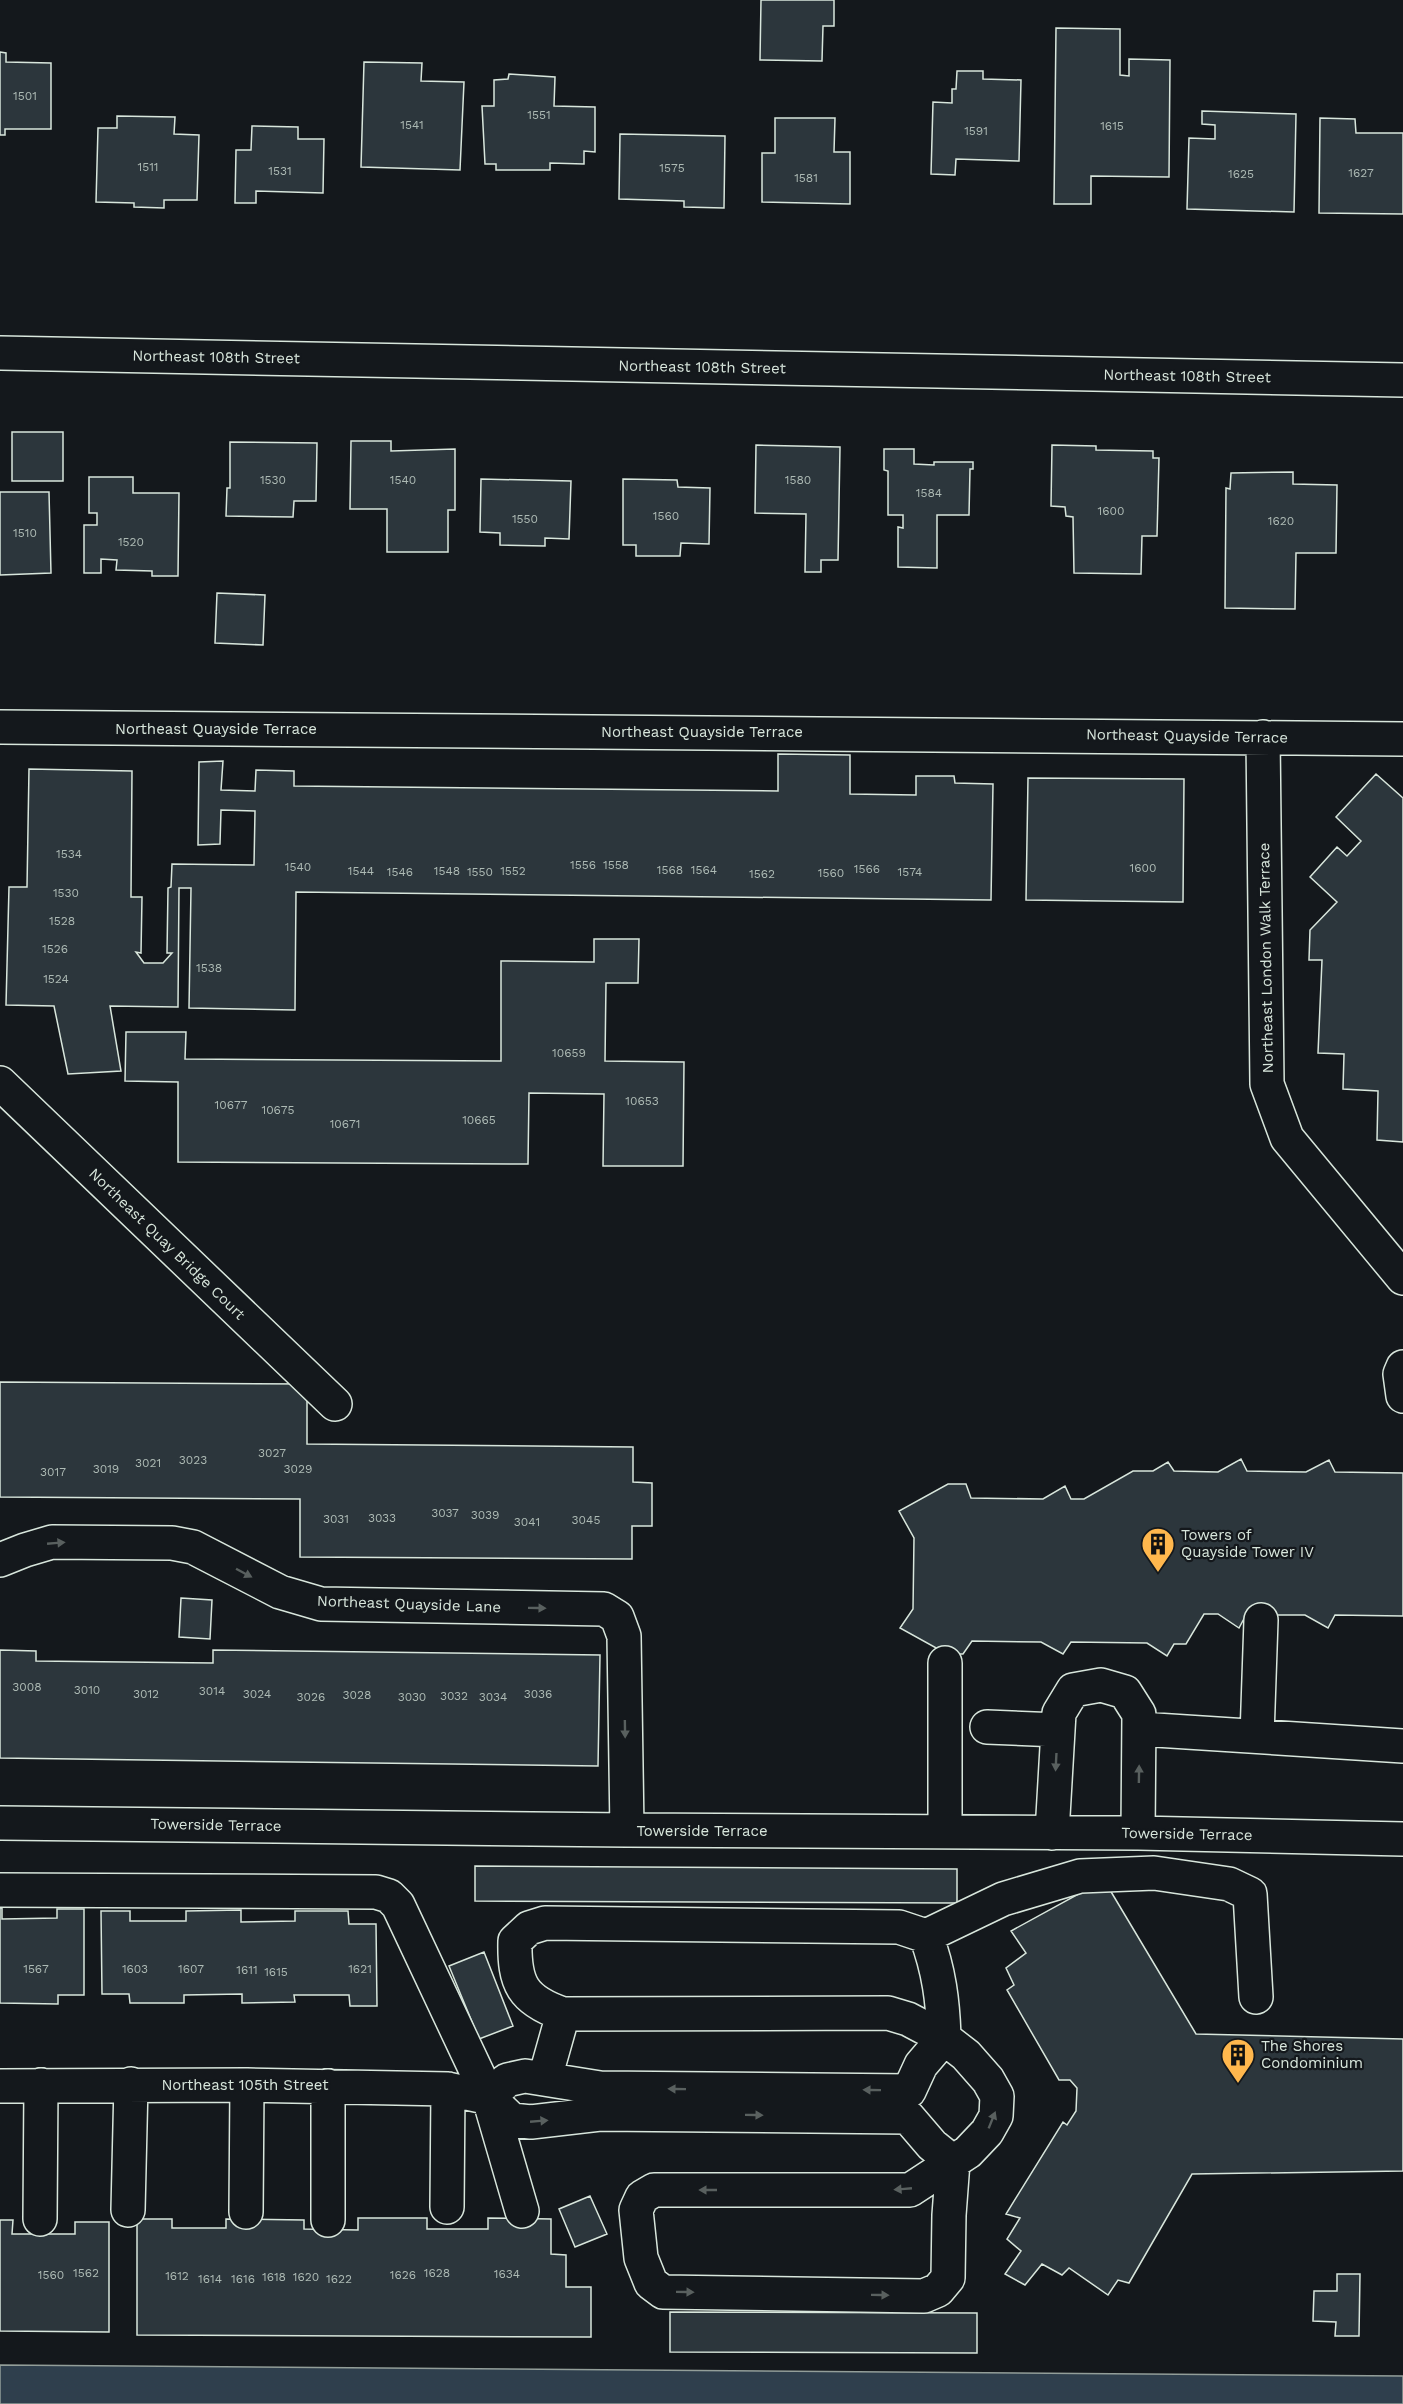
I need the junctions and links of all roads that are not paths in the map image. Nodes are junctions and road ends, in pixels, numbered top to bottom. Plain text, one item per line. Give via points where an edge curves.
1 (0, 353) edge
2 (1403, 380) edge
3 (0, 727) edge
4 (1263, 736) junction
5 (1403, 739) edge
6 (0, 1083) edge
7 (1403, 1278) edge
8 (1403, 1367) edge
9 (1403, 1396) edge
10 (334, 1404) dead end
11 (0, 1560) edge
12 (1261, 1620) dead end
13 (945, 1663) dead end
14 (987, 1727) dead end
15 (1140, 1729) junction
16 (1058, 1730) junction
17 (1257, 1736) junction
18 (1403, 1746) edge
19 (0, 1823) edge
20 (627, 1830) junction
21 (945, 1832) junction
22 (1052, 1833) junction
23 (1138, 1833) junction
24 (1403, 1839) edge
25 (0, 1890) edge
26 (926, 1936) junction
27 (1256, 1997) dead end
28 (563, 2014) junction
29 (944, 2038) junction
30 (545, 2078) junction
31 (131, 2084) junction
32 (41, 2085) junction
33 (247, 2085) junction
34 (0, 2086) edge
35 (328, 2086) junction
36 (448, 2089) junction
37 (489, 2098) junction
38 (908, 2104) junction
39 (953, 2162) junction
40 (447, 2207) dead end
41 (128, 2210) dead end
42 (522, 2211) dead end
43 (246, 2212) dead end
44 (40, 2219) dead end
45 (328, 2220) dead end

1 - 2 street, Northeast 108th Street
3 - 4 street, Northeast Quayside Terrace
4 - 5 street, Northeast Quayside Terrace
4 - 7 street, Northeast London Walk Terrace via 1267,1084 1287,1138
6 - 10 street, Northeast Quay Bridge Court
8 - 9 street
11 -> 20 street, Northeast Quayside Lane via 52,1542 172,1543 193,1547 280,1592 321,1604 604,1609 617,1617 624,1636
12 - 17 street
13 - 21 street
14 - 16 street
15 - 16 street via 1139,1714 1125,1692 1101,1685 1073,1690 1059,1713
15 - 17 street
23 -> 15 street
16 -> 22 street
17 - 18 street
19 - 20 street, Towerside Terrace
20 - 21 street, Towerside Terrace
21 - 22 street, Towerside Terrace
22 - 23 street, Towerside Terrace
23 - 24 street, Towerside Terrace
25 - 37 street via 376,1892 389,1896 398,1905
26 - 27 street via 1004,1899 1080,1876 1154,1873 1229,1884 1250,1894
26 - 28 street via 899,1927 545,1923 529,1929 515,1941 515,1966 526,1994 542,2007
26 - 29 street via 942,1997
28 - 29 street via 888,2013
28 - 30 street
29 - 38 street via 921,2065
39 -> 29 street via 987,2132 996,2116 997,2096 966,2055
30 - 37 street via 525,2076 507,2080
38 -> 30 street via 600,2088
31 - 32 street, Northeast 105th Street
31 - 33 street, Northeast 105th Street
31 - 41 street
32 - 34 street, Northeast 105th Street
32 - 44 street
33 - 35 street, Northeast 105th Street
33 - 43 street
35 - 36 street, Northeast 105th Street
35 - 45 street
36 - 37 street, Northeast 105th Street
36 - 40 street
37 -> 38 street via 512,2120 531,2122 600,2114
37 - 42 street
38 - 39 street via 932,2145
39 -> 39 street via 910,2190 654,2190 642,2197 636,2210 641,2258 651,2283 663,2292 924,2296 938,2290 948,2278

